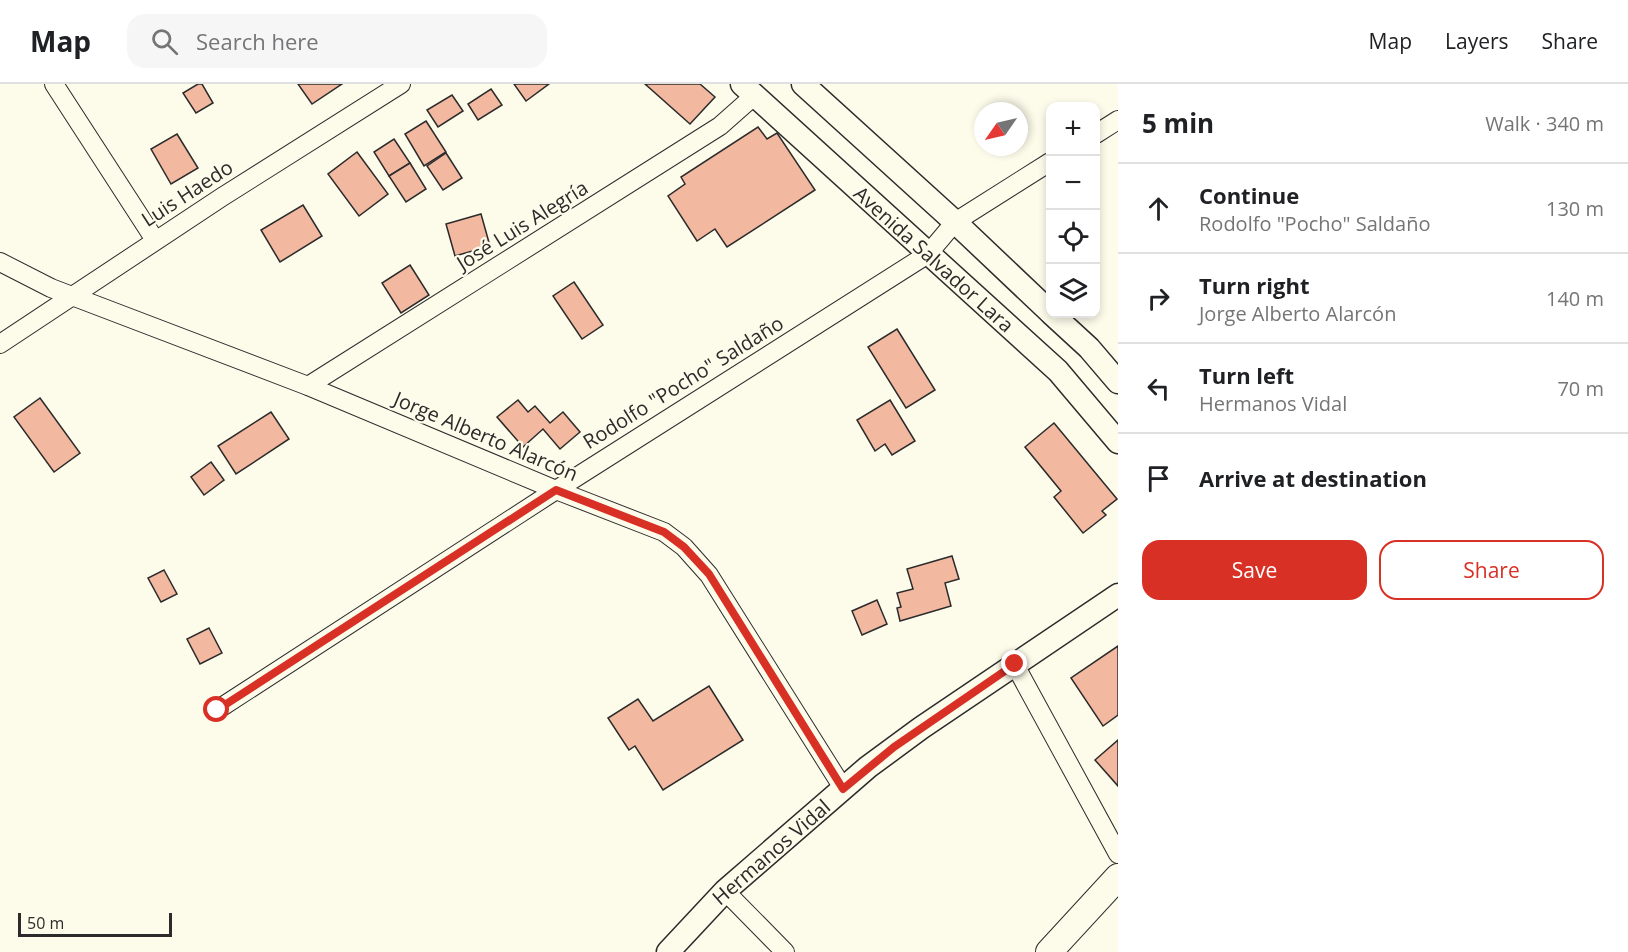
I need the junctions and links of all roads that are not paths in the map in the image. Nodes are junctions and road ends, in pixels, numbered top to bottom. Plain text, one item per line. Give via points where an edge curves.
1 (54, 84) edge
2 (401, 84) edge
3 (803, 84) edge
4 (749, 90) edge
5 (1118, 120) edge
6 (1100, 131) edge
7 (1046, 165) edge
8 (955, 222) junction
9 (155, 240) junction
10 (928, 254) junction
11 (0, 262) edge
12 (75, 296) junction
13 (1046, 308) edge
14 (1056, 318) edge
15 (0, 344) edge
16 (1118, 382) edge
17 (308, 386) junction
18 (1118, 442) edge
19 (556, 490) junction
20 (1118, 595) edge
21 (1015, 664) junction
22 (217, 710) dead end
23 (843, 789) junction
24 (1118, 855) edge
25 (1118, 877) edge
26 (725, 891) junction
27 (668, 952) edge
28 (785, 952) edge
29 (1048, 952) edge

1 - 9 street
2 - 9 street, Luis Haedo
3 - 8 street, Avenida Salvador Lara
4 - 10 street, Avenida Salvador Lara
4 - 17 street, José Luis Alegría via 720,126
5 - 6 street
7 - 8 street, Rodolfo "Pocho" Saldaño
8 - 10 street, Rodolfo "Pocho" Saldaño
8 - 13 street, Avenida Salvador Lara
9 - 12 street, Luis Haedo
10 - 18 street, Avenida Salvador Lara via 1058,371
10 - 19 street, Rodolfo "Pocho" Saldaño
11 - 12 street, Jorge Alberto Alarcón
12 - 15 street, Luis Haedo
12 - 17 street, Jorge Alberto Alarcón
14 - 16 street, Avenida Salvador Lara
17 - 19 street, Jorge Alberto Alarcón
19 - 22 street, Rodolfo "Pocho" Saldaño
19 - 23 street, Jorge Alberto Alarcón via 664,532 684,547 709,574
20 - 21 street, Hermanos Vidal
21 - 23 street, Hermanos Vidal via 894,747
21 - 24 street
23 - 26 street, Hermanos Vidal
25 - 29 main road
26 - 27 street, Hermanos Vidal
26 - 28 street

